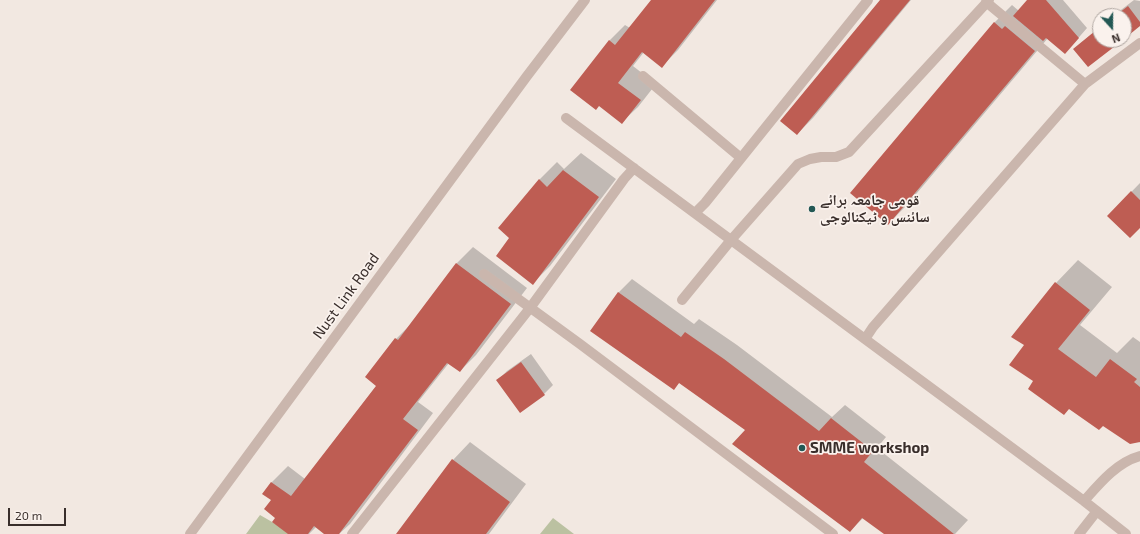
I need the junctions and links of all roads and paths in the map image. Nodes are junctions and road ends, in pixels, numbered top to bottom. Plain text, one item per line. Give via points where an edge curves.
1 (585, 0) edge
2 (867, 0) edge
3 (988, 1) edge
4 (1140, 43) edge
5 (643, 76) dead end
6 (1085, 84) junction
7 (566, 118) dead end
8 (741, 158) junction
9 (634, 168) junction
10 (695, 213) junction
11 (731, 240) junction
12 (484, 274) dead end
13 (682, 300) dead end
14 (530, 308) junction
15 (865, 340) junction
16 (1140, 456) edge
17 (1084, 501) junction
18 (1097, 511) junction
19 (190, 534) edge
20 (352, 534) edge
21 (833, 534) edge
22 (1079, 534) edge
23 (1126, 534) edge

1 - 19 street, Nust Link Road
2 - 8 street
3 - 6 street
3 - 11 street via 849,152 836,157 810,159 798,164
4 - 6 street
5 - 8 street
6 - 15 street via 873,327
7 - 9 street
8 - 10 street
9 - 10 street
9 - 14 street
10 - 11 street
11 - 13 street
11 - 15 street
12 - 14 street
14 - 20 street
14 - 21 street
15 - 17 street
16 - 17 street via 1115,470 1099,483
17 - 18 street
18 - 22 street
18 - 23 street

